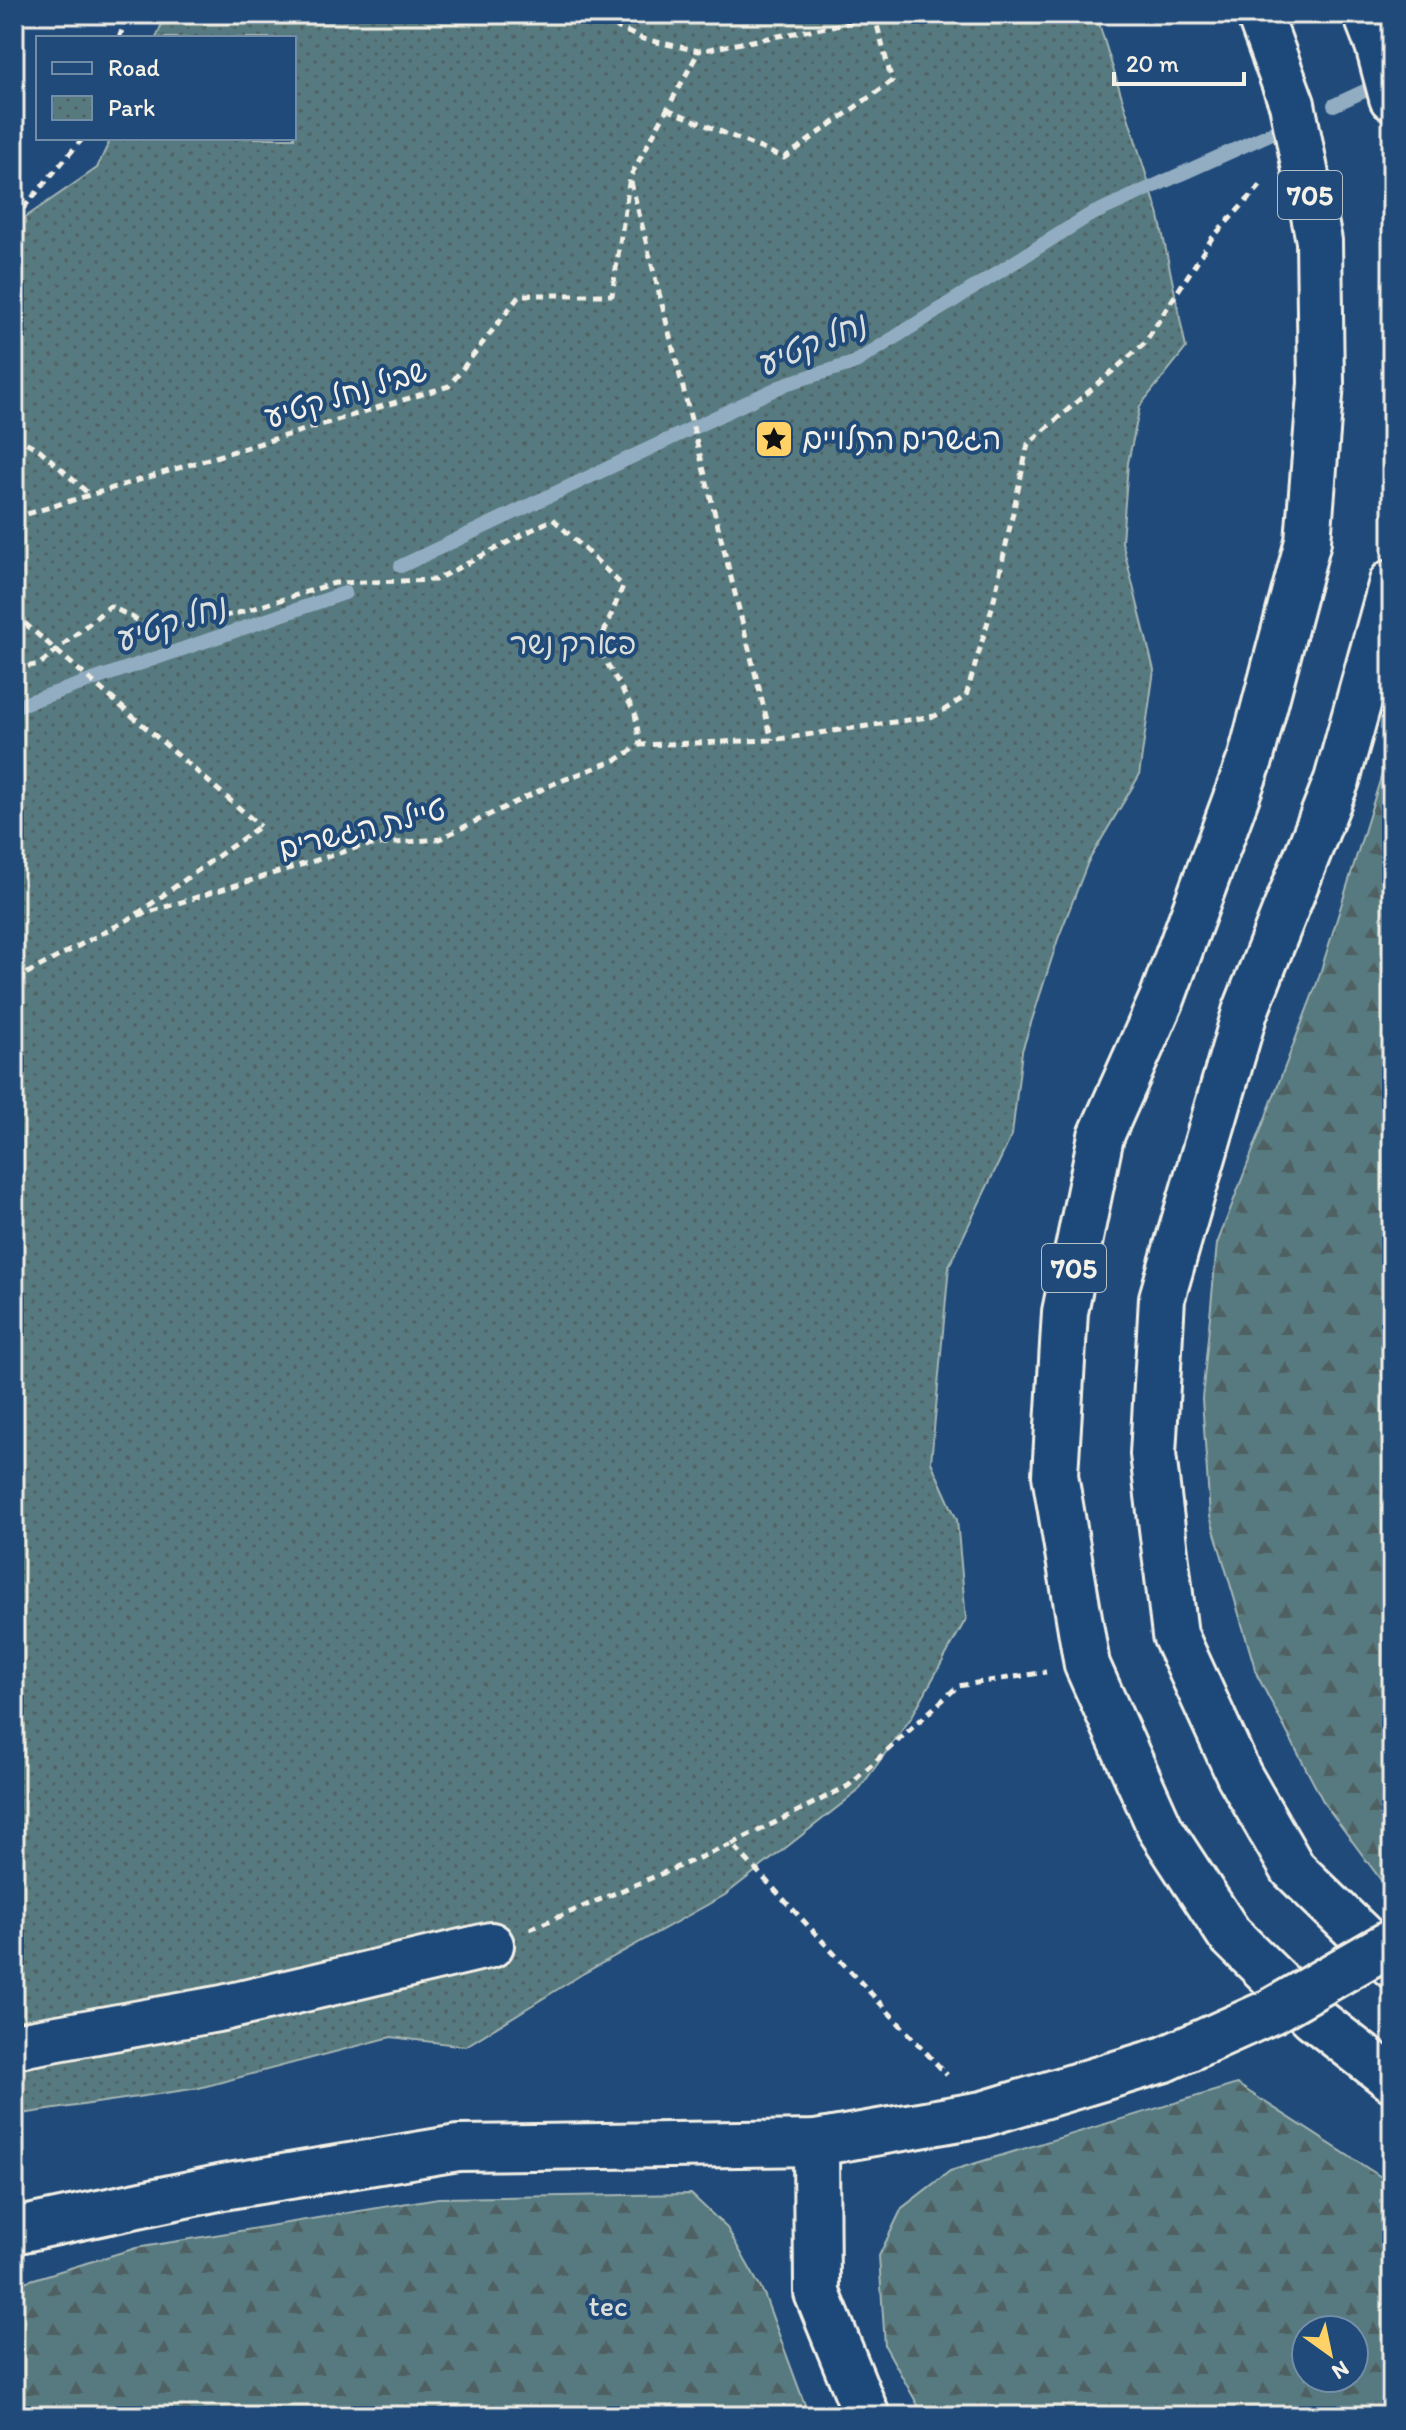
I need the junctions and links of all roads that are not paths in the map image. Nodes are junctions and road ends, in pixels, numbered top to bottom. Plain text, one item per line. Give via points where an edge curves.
1 (1259, 14) edge
2 (1366, 14) edge
3 (1392, 98) edge
4 (1392, 582) edge
5 (1392, 1942) edge
6 (491, 1945) road end
7 (1392, 1965) edge
8 (14, 2046) edge
9 (1392, 2079) edge
10 (816, 2143) junction
11 (14, 2231) edge
12 (867, 2416) edge

1 - 9 main road, 705, bridge via 1292,104 1319,241 1321,383 1308,541 1251,757 1162,999 1101,1136 1065,1312 1055,1475 1087,1665 1161,1830 1229,1934 1313,2017
2 - 3 main road
4 - 7 main road via 1337,780 1245,1012 1162,1298 1153,1454 1175,1635 1239,1775 1293,1869
5 - 10 main road, bridge via 1272,2011 1165,2059 983,2114
6 - 8 main road via 223,2008
10 - 11 main road via 458,2148 223,2187
10 - 12 main road via 817,2293

